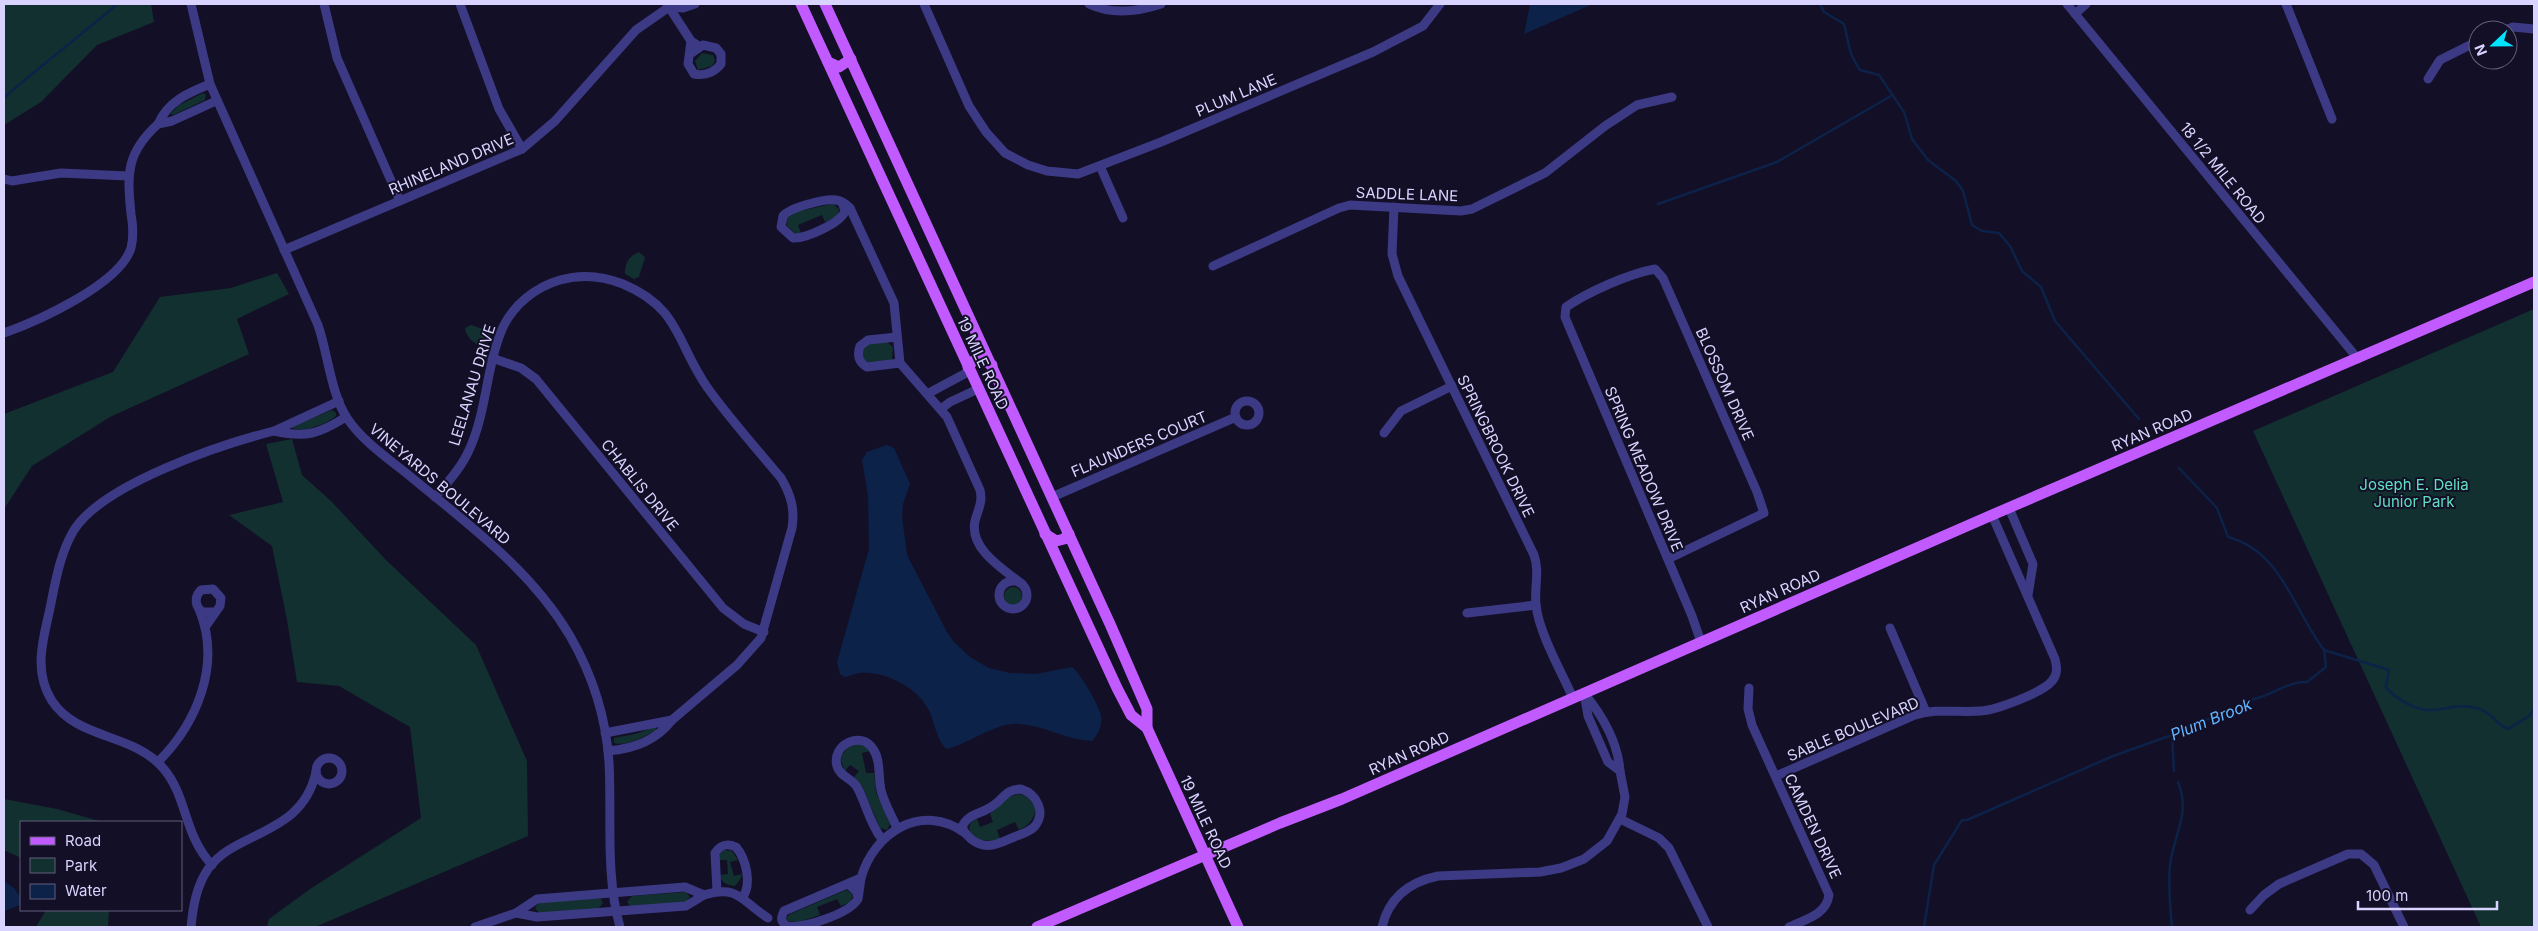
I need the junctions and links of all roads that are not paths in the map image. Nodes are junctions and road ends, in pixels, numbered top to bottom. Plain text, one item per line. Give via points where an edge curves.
1 (192, 4) edge
2 (324, 4) edge
3 (460, 4) edge
4 (695, 4) edge
5 (802, 4) edge
6 (825, 4) edge
7 (924, 4) edge
8 (1089, 4) edge
9 (1161, 4) edge
10 (1440, 4) edge
11 (2067, 4) edge
12 (2086, 4) edge
13 (2286, 4) edge
14 (669, 5) edge
15 (2075, 14) junction
16 (2518, 27) edge
17 (2534, 29) edge
18 (691, 42) junction
19 (703, 45) junction
20 (2468, 46) edge
21 (690, 54) junction
22 (851, 59) junction
23 (828, 62) junction
24 (2428, 79) dead end
25 (210, 84) junction
26 (1672, 97) dead end
27 (216, 101) junction
28 (2332, 119) dead end
29 (158, 124) junction
30 (522, 149) junction
31 (1100, 166) junction
32 (128, 176) junction
33 (8, 180) edge
34 (4, 189) edge
35 (400, 201) junction
36 (842, 202) junction
37 (1394, 207) junction
38 (853, 215) junction
39 (1123, 218) dead end
40 (840, 221) junction
41 (284, 250) junction
42 (1212, 266) dead end
43 (1655, 270) joint
44 (2534, 282) edge
45 (4, 333) edge
46 (898, 337) junction
47 (492, 358) junction
48 (2358, 359) junction
49 (900, 363) junction
50 (992, 365) junction
51 (969, 369) junction
52 (1452, 386) junction
53 (978, 389) junction
54 (927, 394) junction
55 (339, 401) junction
56 (941, 409) junction
57 (346, 417) junction
58 (1236, 417) dead end
59 (274, 431) junction
60 (1384, 433) dead end
61 (435, 497) junction
62 (1052, 497) junction
63 (2009, 508) junction
64 (1992, 515) junction
65 (1045, 534) junction
66 (1069, 534) junction
67 (1668, 559) junction
68 (1004, 570) junction
69 (1005, 584) junction
70 (1022, 584) junction
71 (2028, 596) junction
72 (1536, 606) junction
73 (199, 609) junction
74 (214, 612) junction
75 (1467, 613) dead end
76 (206, 626) junction
77 (1890, 628) dead end
78 (764, 632) junction
79 (1700, 642) junction
80 (1136, 684) junction
81 (1117, 688) junction
82 (1749, 688) dead end
83 (1584, 693) junction
84 (1573, 698) junction
85 (1926, 712) junction
86 (672, 720) junction
87 (1147, 728) junction
88 (605, 733) junction
89 (608, 752) junction
90 (158, 762) junction
91 (316, 772) junction
92 (1776, 776) junction
93 (327, 784) junction
94 (311, 789) junction
95 (966, 819) junction
96 (1620, 819) junction
97 (951, 825) junction
98 (897, 828) junction
99 (965, 834) junction
100 (882, 838) junction
101 (1205, 855) junction
102 (212, 864) junction
103 (861, 878) junction
104 (848, 884) junction
105 (717, 891) junction
106 (614, 894) junction
107 (704, 895) junction
108 (743, 897) junction
109 (858, 899) junction
110 (2250, 910) dead end
111 (784, 911) junction
112 (617, 912) junction
113 (516, 913) junction
114 (768, 918) junction
115 (786, 926) edge
116 (191, 927) edge
117 (475, 927) edge
118 (620, 927) edge
119 (1037, 927) edge
120 (1238, 927) edge
121 (1382, 927) edge
122 (1708, 927) edge
123 (1789, 927) edge
124 (2404, 927) edge

1 - 25 street, VINEYARDS BOULEVARD
2 - 35 street via 337,58
3 - 30 street via 499,109
4 - 14 street, RHINELAND DRIVE via 683,8
5 - 23 main road, 19 MILE ROAD
6 - 22 main road, 19 MILE ROAD
7 - 31 street, PLUM LANE via 969,106 1005,153 1028,166 1047,171 1078,174
8 - 9 street via 1127,12
10 - 31 street, PLUM LANE via 1423,26 1373,52
11 - 15 street, 18 1/2 MILE ROAD
12 - 15 street
13 - 28 street
14 - 18 street
14 - 30 street, RHINELAND DRIVE via 636,30 555,121
15 - 48 street, 18 1/2 MILE ROAD
16 - 17 street
18 - 19 street
18 - 21 street
19 - 21 street
19 - 21 street via 712,46 721,54 721,64 717,69 694,74 688,64
20 - 24 street via 2440,60
22 - 23 main road via 839,67
22 - 50 main road, 19 MILE ROAD
23 - 51 main road, 19 MILE ROAD
25 - 27 street, VINEYARDS BOULEVARD
25 - 29 street via 181,97 163,112
26 - 37 street, SADDLE LANE via 1637,105 1546,173 1472,209
27 - 29 street
27 - 41 street, VINEYARDS BOULEVARD
29 - 32 street via 142,140
30 - 35 street, RHINELAND DRIVE
31 - 39 street
32 - 33 street via 61,173
32 - 45 street via 134,236 124,262 114,275 97,287
33 - 34 street
35 - 41 street, RHINELAND DRIVE
36 - 38 street
36 - 40 street via 845,211
36 - 40 street via 832,200 792,208 783,216 781,227 788,236 798,239
37 - 42 street, SADDLE LANE via 1350,205 1339,208
37 - 52 street, SPRINGBROOK DRIVE via 1392,254 1398,276
38 - 40 street
38 - 46 street via 894,302
41 - 55 street, VINEYARDS BOULEVARD via 325,345
43 - 67 street, SPRING MEADOW DRIVE via 1642,272 1576,300 1566,307 1565,317
43 - 67 street, BLOSSOM DRIVE via 1663,278 1764,513
44 - 48 main road, RYAN ROAD
46 - 49 street
46 - 49 street via 868,340 860,346 858,355 866,367
47 - 61 street, LEELANAU DRIVE via 470,448 460,467
47 - 78 street, CHABLIS DRIVE via 521,368 536,379 718,604 731,616
47 - 78 street, LEELANAU DRIVE via 508,318 521,302 542,287 565,279 590,276 613,280 653,300 669,318 706,385 781,478 789,494 793,510 792,528
48 - 63 main road, RYAN ROAD
49 - 54 street
50 - 51 main road via 981,358
50 - 62 main road, 19 MILE ROAD
51 - 53 main road, 19 MILE ROAD
51 - 54 street
52 - 60 street via 1401,411
52 - 72 street, SPRINGBROOK DRIVE via 1534,555 1538,566
53 - 56 street
53 - 65 main road, 19 MILE ROAD
54 - 56 street
55 - 57 street, VINEYARDS BOULEVARD
55 - 59 street
56 - 68 street via 980,490 982,503 975,519 974,538
57 - 59 street via 312,434
57 - 61 street, VINEYARDS BOULEVARD via 371,445
58 - 62 street, FLAUNDERS COURT
59 - 90 street via 177,463 109,498 75,528 62,554 40,648 40,663 48,692 72,721 128,742
61 - 88 street, VINEYARDS BOULEVARD via 517,567 543,596 582,660 599,704
62 - 66 main road, 19 MILE ROAD
63 - 64 main road, RYAN ROAD
63 - 71 street via 2033,564
64 - 71 street, SABLE BOULEVARD
64 - 79 main road, RYAN ROAD
65 - 66 main road via 1056,541
65 - 81 main road, 19 MILE ROAD
66 - 80 main road, 19 MILE ROAD
67 - 79 street, SPRING MEADOW DRIVE
68 - 69 street
68 - 70 street
69 - 70 street via 1014,581
69 - 70 street via 999,596 1002,604 1010,609 1020,608 1026,601
71 - 85 street, SABLE BOULEVARD via 2055,659 2053,680 2043,688 1990,710
72 - 75 street
72 - 84 street, SPRINGBROOK DRIVE
73 - 74 street via 206,613
73 - 74 street via 198,593 209,588 217,591 221,598 220,606
73 - 76 street
74 - 76 street
76 - 90 street via 205,672 196,710 182,735
77 - 85 street
78 - 86 street via 737,665
79 - 83 main road, RYAN ROAD
80 - 81 main road via 1128,691
80 - 87 main road, 19 MILE ROAD via 1147,709
81 - 87 main road, 19 MILE ROAD via 1131,715
82 - 92 street, CAMDEN DRIVE via 1750,718
83 - 84 main road, RYAN ROAD
83 - 96 street via 1588,716 1608,762 1620,771 1625,798
84 - 101 main road, RYAN ROAD
85 - 92 street, SABLE BOULEVARD
86 - 88 street
86 - 89 street via 662,733 649,741
87 - 101 main road, 19 MILE ROAD
88 - 89 street, VINEYARDS BOULEVARD
89 - 106 street, VINEYARDS BOULEVARD
90 - 102 street via 176,788 194,841
91 - 93 street via 319,780
91 - 93 street via 324,759 333,759 339,764 340,776
91 - 94 street
92 - 123 street, CAMDEN DRIVE via 1829,895 1828,903 1821,912
93 - 94 street
94 - 102 street via 281,823
95 - 97 street
95 - 99 street via 962,827
95 - 99 street via 992,807 1005,793 1016,789 1031,793 1040,808 1038,820 1031,829 995,845 983,846
96 - 121 street via 1607,841 1575,863 1540,872 1438,876 1422,880 1400,892 1385,915
96 - 122 street via 1659,838 1669,848
97 - 98 street via 922,821
97 - 99 street
98 - 100 street
98 - 100 street via 882,793 872,747 857,740 846,743 838,752 837,766 857,786
100 - 103 street
101 - 119 main road, RYAN ROAD
101 - 120 main road, 19 MILE ROAD
102 - 116 street via 197,890
103 - 104 street
103 - 109 street
104 - 109 street via 855,888
104 - 111 street
105 - 107 street
105 - 108 street via 734,892
105 - 108 street via 715,853 727,844 736,847 743,859 747,887
106 - 107 street via 685,887
106 - 112 street, VINEYARDS BOULEVARD
106 - 113 street via 537,899
107 - 112 street via 686,906
108 - 114 street
109 - 115 street via 852,907 805,926
110 - 124 street via 2279,884 2341,857 2361,854 2374,864
111 - 114 street
111 - 115 street via 781,920
112 - 113 street via 537,918
112 - 118 street, VINEYARDS BOULEVARD
113 - 117 street
114 - 115 street

